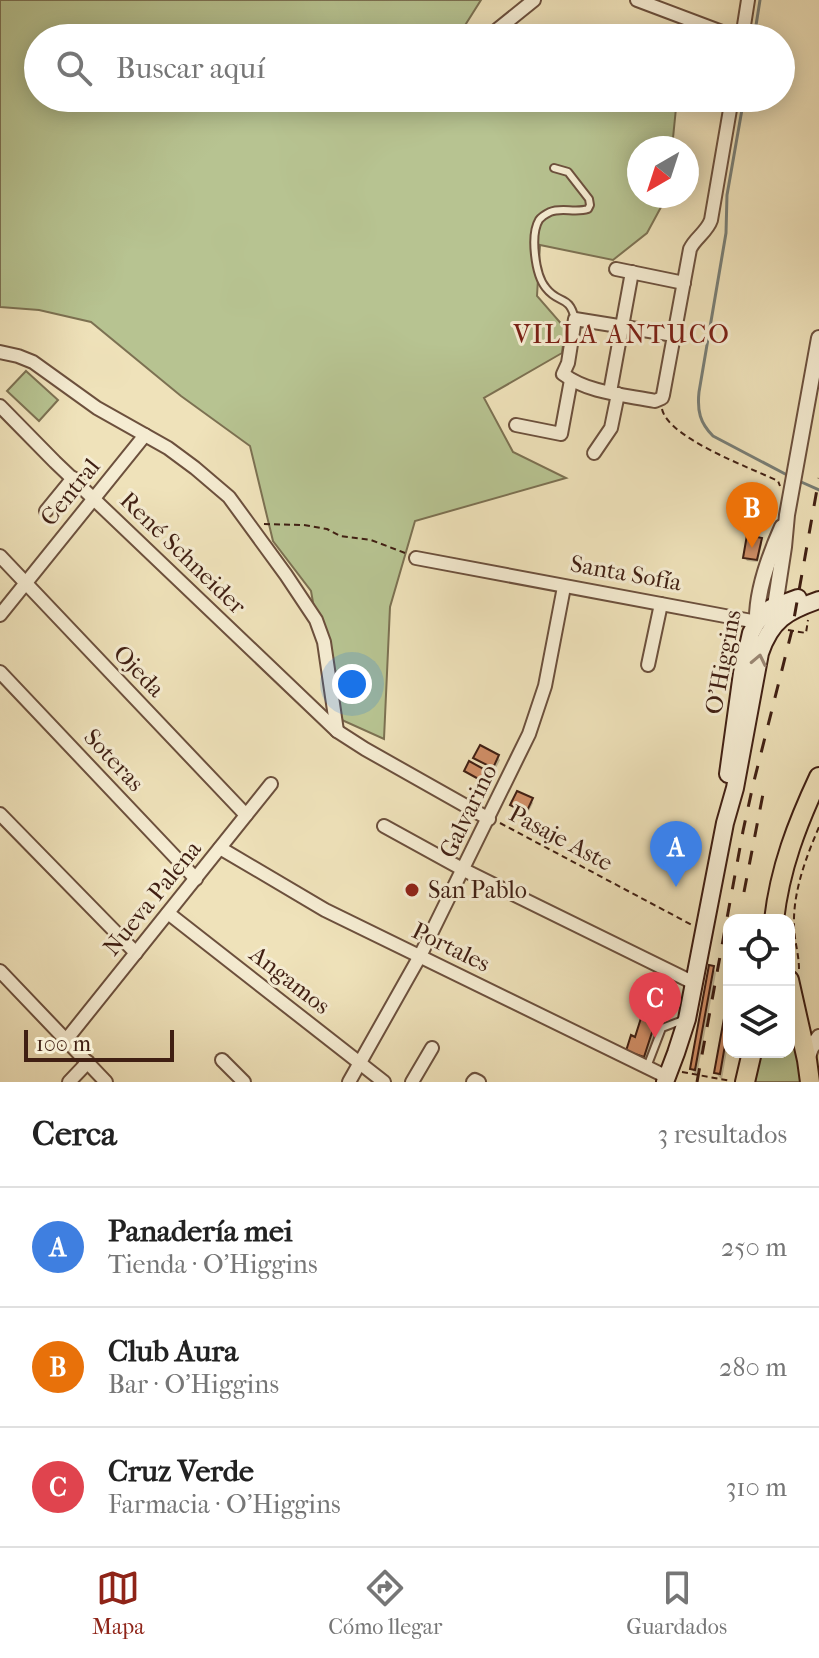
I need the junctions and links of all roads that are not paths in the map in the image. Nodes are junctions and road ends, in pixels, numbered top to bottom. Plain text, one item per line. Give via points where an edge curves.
1 (534, 0) edge
2 (637, 0) edge
3 (748, 0) edge
4 (504, 24) edge
5 (702, 24) edge
6 (743, 24) edge
7 (730, 112) edge
8 (554, 168) dead end
9 (616, 269) dead end
10 (632, 272) junction
11 (684, 283) junction
12 (575, 319) junction
13 (622, 326) junction
14 (674, 335) junction
15 (819, 338) edge
16 (0, 352) edge
17 (567, 377) junction
18 (614, 393) junction
19 (0, 406) edge
20 (516, 425) dead end
21 (145, 435) junction
22 (594, 453) dead end
23 (73, 478) junction
24 (93, 497) junction
25 (46, 511) dead end
26 (0, 556) edge
27 (416, 558) road end
28 (26, 583) junction
29 (564, 587) junction
30 (819, 592) edge
31 (819, 600) edge
32 (661, 604) junction
33 (0, 615) edge
34 (769, 615) junction
35 (648, 665) dead end
36 (0, 672) edge
37 (337, 731) junction
38 (819, 777) edge
39 (271, 784) dead end
40 (819, 807) edge
41 (0, 814) edge
42 (246, 815) junction
43 (489, 819) junction
44 (384, 826) dead end
45 (220, 848) junction
46 (464, 870) junction
47 (196, 879) junction
48 (776, 896) junction
49 (168, 913) junction
50 (768, 914) edge
51 (774, 914) edge
52 (786, 914) edge
53 (136, 953) junction
54 (420, 956) junction
55 (0, 971) edge
56 (694, 983) junction
57 (795, 986) edge
58 (687, 1019) junction
59 (799, 1023) junction
60 (819, 1030) edge
61 (819, 1037) edge
62 (66, 1040) junction
63 (432, 1048) dead end
64 (751, 1058) edge
65 (222, 1060) dead end
66 (807, 1060) junction
67 (88, 1062) junction
68 (360, 1063) junction
69 (647, 1068) junction
70 (671, 1077) edge
71 (69, 1082) edge
72 (106, 1082) edge
73 (244, 1082) edge
74 (349, 1082) edge
75 (384, 1082) edge
76 (412, 1082) edge
77 (745, 1082) edge
78 (810, 1082) edge

1 - 4 street
2 - 5 street
3 - 6 street
7 - 11 street via 711,220 692,244
8 - 12 lane via 568,172 590,205 582,211 544,215 536,237 536,262 545,287 571,306
9 - 10 street
10 - 11 street
10 - 13 street
11 - 14 street
12 - 13 street
12 - 17 street
13 - 14 street
13 - 18 street
14 - 18 street via 660,400
15 - 34 street, O'Higgins
16 - 21 street via 33,362
17 - 18 street
17 - 20 street via 561,434
18 - 22 street via 611,428
19 - 23 street, René Schneider
21 - 24 street, Central
21 - 37 street via 229,497 316,620
23 - 24 street, René Schneider
23 - 25 street
24 - 28 street, Central
24 - 37 street, René Schneider
26 - 28 street, Ojeda
27 - 29 street, Santa Sofía
28 - 33 street, Central
28 - 42 street, Ojeda
29 - 32 street, Santa Sofía
29 - 43 street, Galvarino via 540,704
30 - 34 main road, Santa Sofía
31 - 34 main road
32 - 34 street, Santa Sofía
32 - 35 street
34 - 56 main road, O'Higgins
36 - 47 street, Soteras
37 - 43 street, René Schneider
38 - 48 main road via 790,843
39 - 42 street, Nueva Palena
40 - 52 main road via 798,857
41 - 53 street
42 - 45 street, Nueva Palena
43 - 46 street, Galvarino
44 - 46 street
45 - 47 street, Nueva Palena
45 - 54 street, Portales via 325,910
46 - 54 street, Galvarino
46 - 56 street
47 - 49 street, Nueva Palena
48 - 50 lane
48 - 51 main road
49 - 53 street, Nueva Palena
49 - 68 street, Angamos
53 - 62 street, Nueva Palena
54 - 68 street, Galvarino
54 - 69 street, Portales
55 - 62 street
56 - 58 main road, O'Higgins
57 - 59 main road
58 - 69 lane via 662,1028
58 - 70 main road, O'Higgins
59 - 60 street
59 - 66 main road
61 - 66 street
62 - 67 street
63 - 76 street
64 - 77 main road
65 - 73 street
66 - 78 main road
67 - 71 street
67 - 72 street
68 - 74 street, Galvarino
68 - 75 street, Angamos
69 - 70 street, Portales

